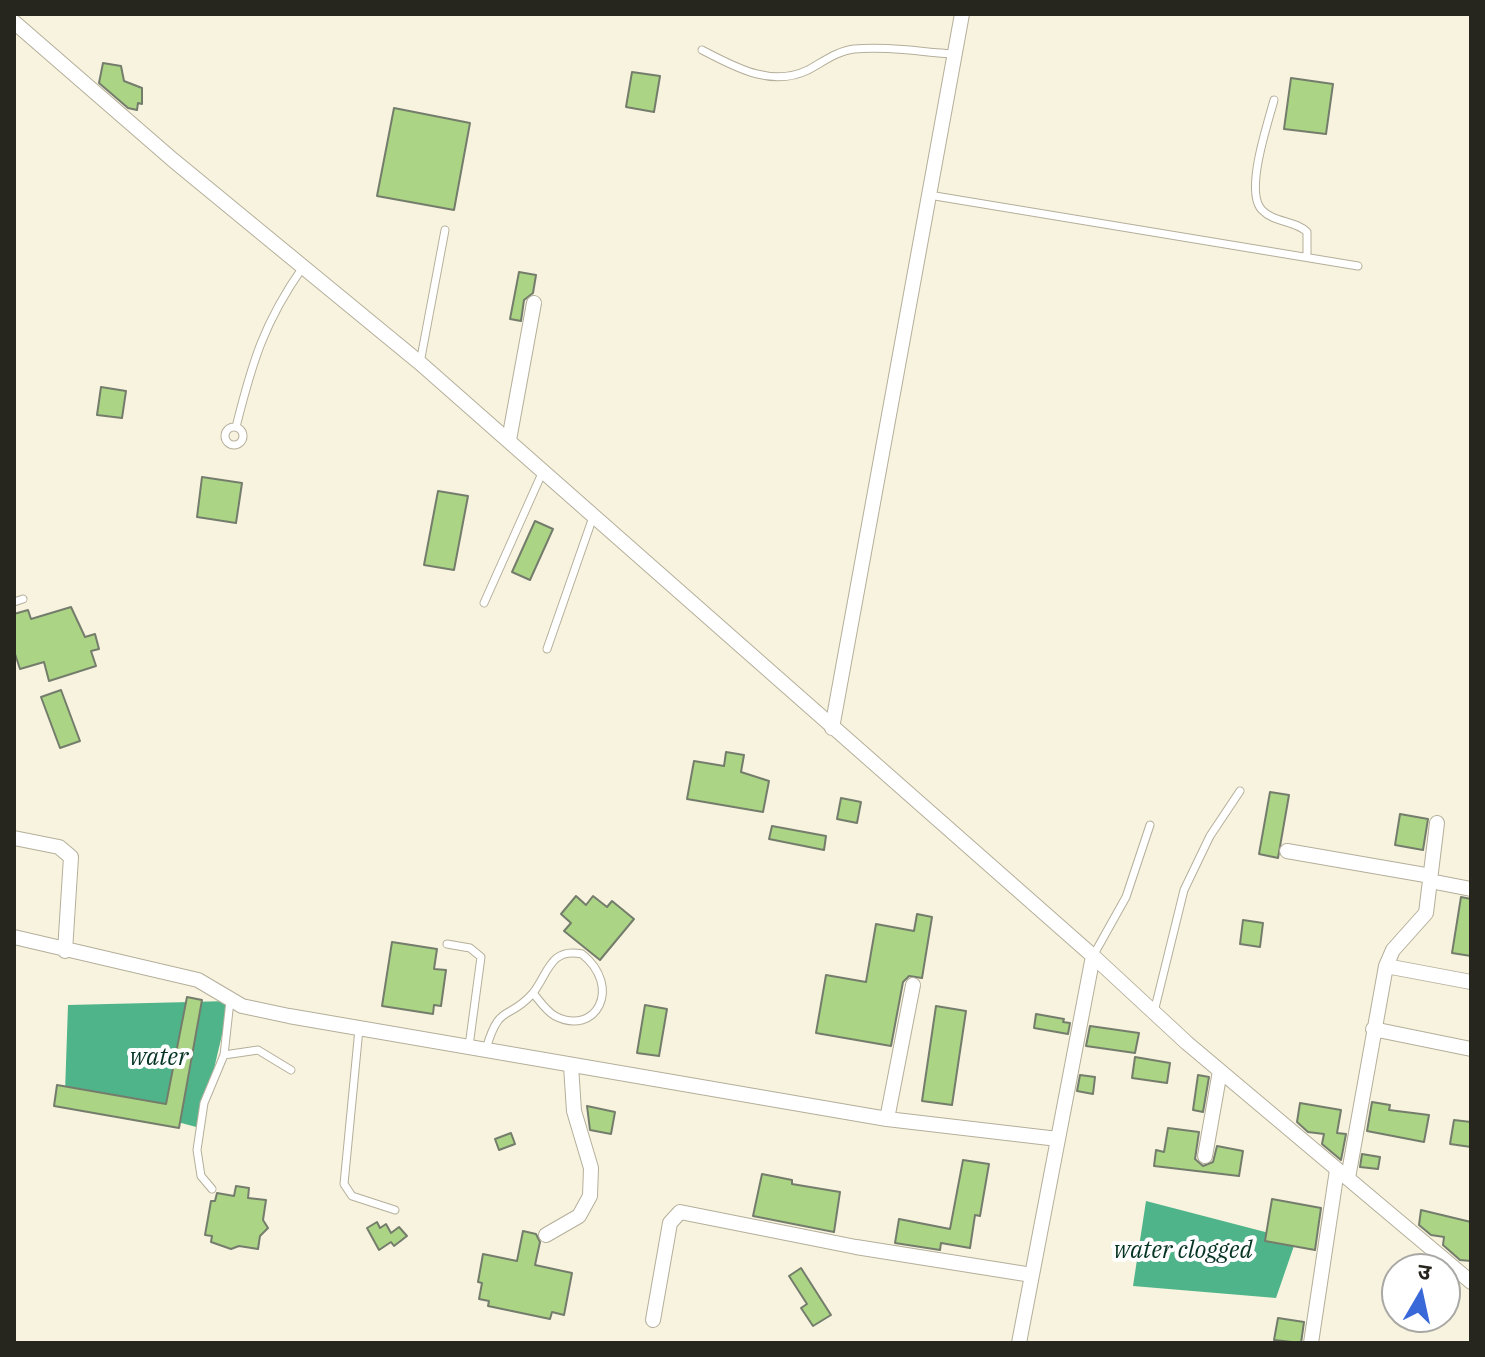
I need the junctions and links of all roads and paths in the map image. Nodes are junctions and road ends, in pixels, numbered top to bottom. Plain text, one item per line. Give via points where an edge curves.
1 (962, 14) edge
2 (14, 22) edge
3 (702, 50) dead end
4 (954, 54) junction
5 (1274, 100) dead end
6 (929, 195) junction
7 (445, 230) dead end
8 (1307, 257) junction
9 (1358, 266) dead end
10 (303, 267) junction
11 (534, 303) dead end
12 (420, 363) junction
13 (236, 427) dead end
14 (509, 440) junction
15 (543, 471) junction
16 (594, 515) junction
17 (23, 599) dead end
18 (14, 602) edge
19 (484, 603) dead end
20 (547, 649) dead end
21 (832, 728) junction
22 (1240, 791) dead end
23 (1437, 823) dead end
24 (1150, 825) dead end
25 (14, 838) edge
26 (1287, 851) dead end
27 (1431, 878) junction
28 (1471, 889) edge
29 (14, 937) edge
30 (447, 944) dead end
31 (65, 951) junction
32 (1093, 956) junction
33 (1386, 966) junction
34 (1471, 982) edge
35 (913, 985) dead end
36 (533, 993) junction
37 (230, 1001) junction
38 (1154, 1012) junction
39 (359, 1029) junction
40 (1373, 1029) junction
41 (469, 1049) junction
42 (1471, 1049) edge
43 (486, 1051) junction
44 (224, 1055) junction
45 (571, 1066) junction
46 (291, 1070) dead end
47 (1220, 1071) junction
48 (887, 1119) junction
49 (1058, 1139) junction
50 (1205, 1156) dead end
51 (1342, 1174) junction
52 (212, 1189) dead end
53 (395, 1210) dead end
54 (546, 1235) dead end
55 (1032, 1275) junction
56 (1471, 1282) edge
57 (653, 1320) dead end
58 (1019, 1343) edge
59 (1311, 1343) edge

1 - 4 street
2 - 10 street
3 - 4 lane via 768,77 800,74 856,49
4 - 6 street
5 - 8 lane via 1256,177 1257,201 1262,210 1307,232
6 - 8 lane
6 - 21 street
7 - 12 lane
8 - 9 lane
10 - 12 street
10 - 13 lane via 267,325
11 - 14 street
12 - 14 street
14 - 15 street
15 - 16 street
15 - 19 lane
16 - 20 lane
16 - 21 street
17 - 18 lane
21 - 32 street
22 - 38 lane via 1184,890
23 - 27 street
24 - 32 lane via 1126,897
25 - 31 street via 59,847 71,857
26 - 27 street
27 - 28 street
27 - 33 street via 1426,913 1393,950
29 - 31 street
30 - 41 lane via 470,948 481,957
31 - 37 street via 205,982
32 - 38 street
32 - 49 street
33 - 34 street
33 - 40 street
35 - 48 street
36 - 36 lane via 552,960 563,953 582,954 601,974 604,986 601,1003 579,1019 555,1016
36 - 43 lane via 500,1015
37 - 39 street
37 - 44 lane
38 - 47 street
39 - 41 street
39 - 53 lane via 344,1184 352,1196
40 - 42 street
40 - 51 street
41 - 43 street
43 - 45 street
44 - 46 lane via 258,1050
44 - 52 lane via 204,1103 197,1150 201,1176
45 - 48 street
45 - 54 street via 574,1111 591,1168 590,1196 579,1216
47 - 50 street
47 - 51 street
48 - 49 street
49 - 55 street
51 - 56 street
51 - 59 street
55 - 57 street via 680,1212 670,1223
55 - 58 street

